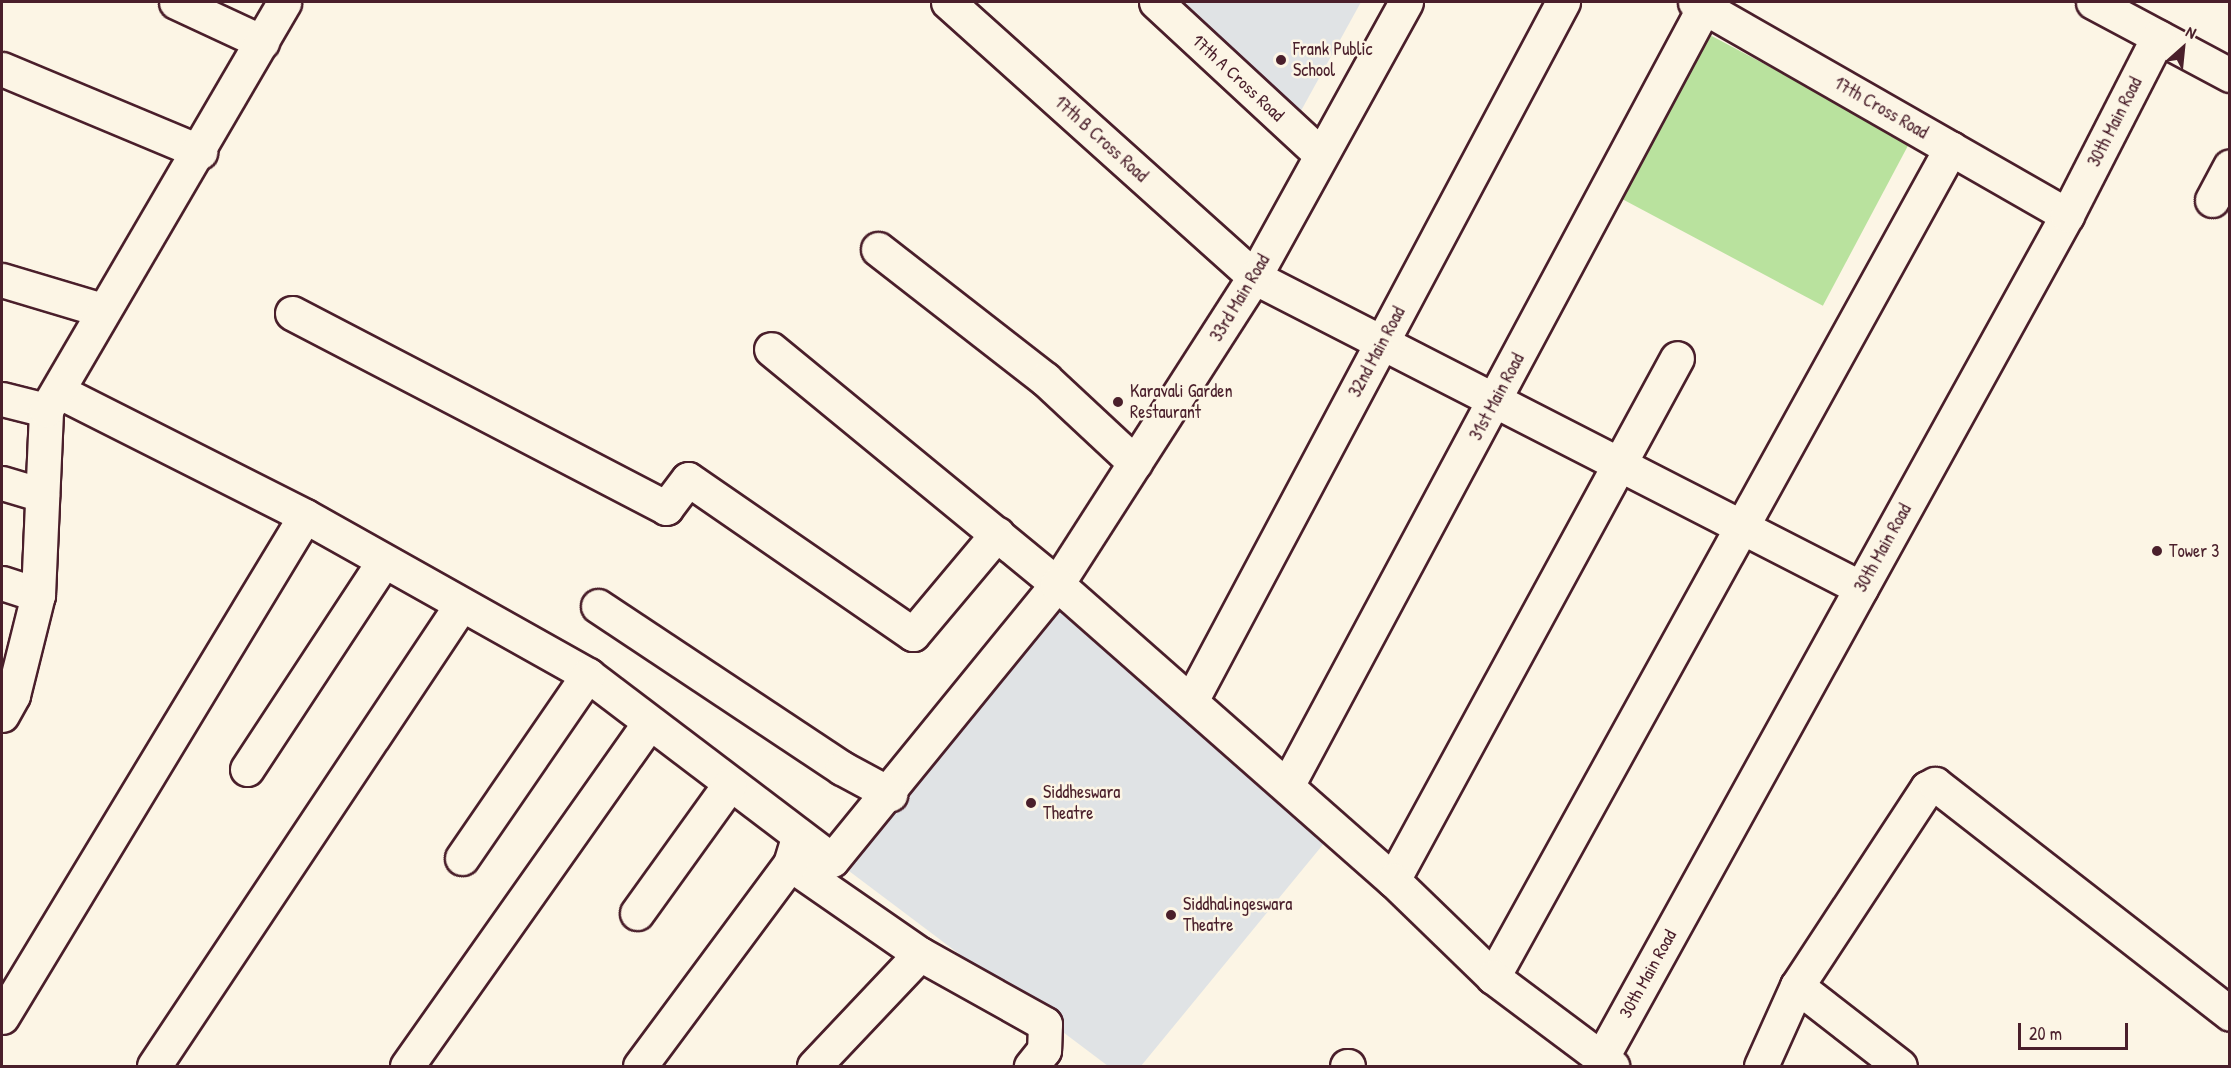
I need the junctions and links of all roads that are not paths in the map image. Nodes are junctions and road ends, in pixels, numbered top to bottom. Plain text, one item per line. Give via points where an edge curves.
1 (176, 2) edge
2 (284, 2) edge
3 (948, 2) edge
4 (1156, 2) edge
5 (1406, 2) edge
6 (1563, 2) edge
7 (2093, 2) edge
8 (1699, 4) edge
9 (2158, 37) junction
10 (262, 42) junction
11 (2, 69) edge
12 (2229, 75) edge
13 (1951, 148) junction
14 (200, 152) junction
15 (1320, 154) junction
16 (2229, 166) edge
17 (2212, 200) dead end
18 (2067, 216) junction
19 (878, 249) dead end
20 (1254, 277) junction
21 (2, 280) edge
22 (102, 310) junction
23 (292, 313) dead end
24 (1383, 341) junction
25 (771, 349) dead end
26 (1677, 358) dead end
27 (2, 399) edge
28 (52, 401) junction
29 (1495, 401) junction
30 (1135, 463) junction
31 (1620, 463) junction
32 (2, 483) edge
33 (42, 495) junction
34 (305, 516) junction
35 (1742, 525) junction
36 (997, 534) junction
37 (383, 562) junction
38 (2, 583) edge
39 (1057, 584) junction
40 (1861, 588) junction
41 (38, 595) junction
42 (461, 605) junction
43 (598, 606) dead end
44 (11, 666) edge
45 (588, 675) junction
46 (1191, 702) junction
47 (2, 715) edge
48 (648, 724) junction
49 (247, 769) dead end
50 (729, 785) junction
51 (1287, 786) junction
52 (890, 794) junction
53 (794, 849) junction
54 (462, 858) dead end
55 (1393, 880) junction
56 (637, 913) dead end
57 (920, 954) junction
58 (1492, 976) junction
59 (1797, 986) junction
60 (2229, 1014) edge
61 (2, 1017) edge
62 (1607, 1062) edge
63 (154, 1066) edge
64 (407, 1066) edge
65 (639, 1066) edge
66 (814, 1066) edge
67 (1031, 1066) edge
68 (1761, 1066) edge
69 (1899, 1066) edge

1 - 10 street
2 - 10 street
3 - 20 street, 17th B Cross Road
4 - 15 street, 17th A Cross Road
5 - 15 street, 33rd Main Road
6 - 24 street, 32nd Main Road
7 - 9 street
8 - 13 street, 17th Cross Road
8 - 29 street, 31st Main Road
9 - 12 street
9 - 18 street, 30th Main Road
10 - 14 street
11 - 14 street
13 - 18 street, 17th Cross Road
13 - 35 street
14 - 22 street
15 - 20 street, 33rd Main Road
16 - 17 street
18 - 40 street, 30th Main Road
19 - 30 street via 1045,379
20 - 24 street, 17th B Cross Road
20 - 30 street, 33rd Main Road
21 - 22 street
22 - 28 street
23 - 36 street via 666,508 688,479 913,634
24 - 29 street, 17th B Cross Road
24 - 46 street, 32nd Main Road
25 - 36 street
26 - 31 street
27 - 28 street
28 - 33 street
28 - 34 street
29 - 31 street, 17th B Cross Road
29 - 51 street, 31st Main Road
30 - 39 street, 33rd Main Road
31 - 35 street, 17th B Cross Road
31 - 55 street
32 - 33 street
33 - 41 street
34 - 37 street
34 - 61 street
35 - 40 street, 17th B Cross Road
35 - 58 street
36 - 39 street
37 - 42 street
37 - 49 street
38 - 41 street
39 - 46 street
39 - 52 street, 33rd Main Road
40 - 62 street, 30th Main Road
41 - 44 street
42 - 45 street
42 - 63 street
43 - 52 street via 842,768
44 - 47 street
45 - 48 street
45 - 54 street
46 - 51 street
48 - 50 street
48 - 64 street
50 - 53 street
50 - 56 street
51 - 55 street
52 - 53 street, 33rd Main Road via 832,860
53 - 57 street
53 - 65 street
55 - 58 street
57 - 66 street
57 - 67 street via 1045,1024 1044,1050
58 - 62 street
59 - 60 street via 1927,788 1935,784
59 - 68 street
59 - 69 street

